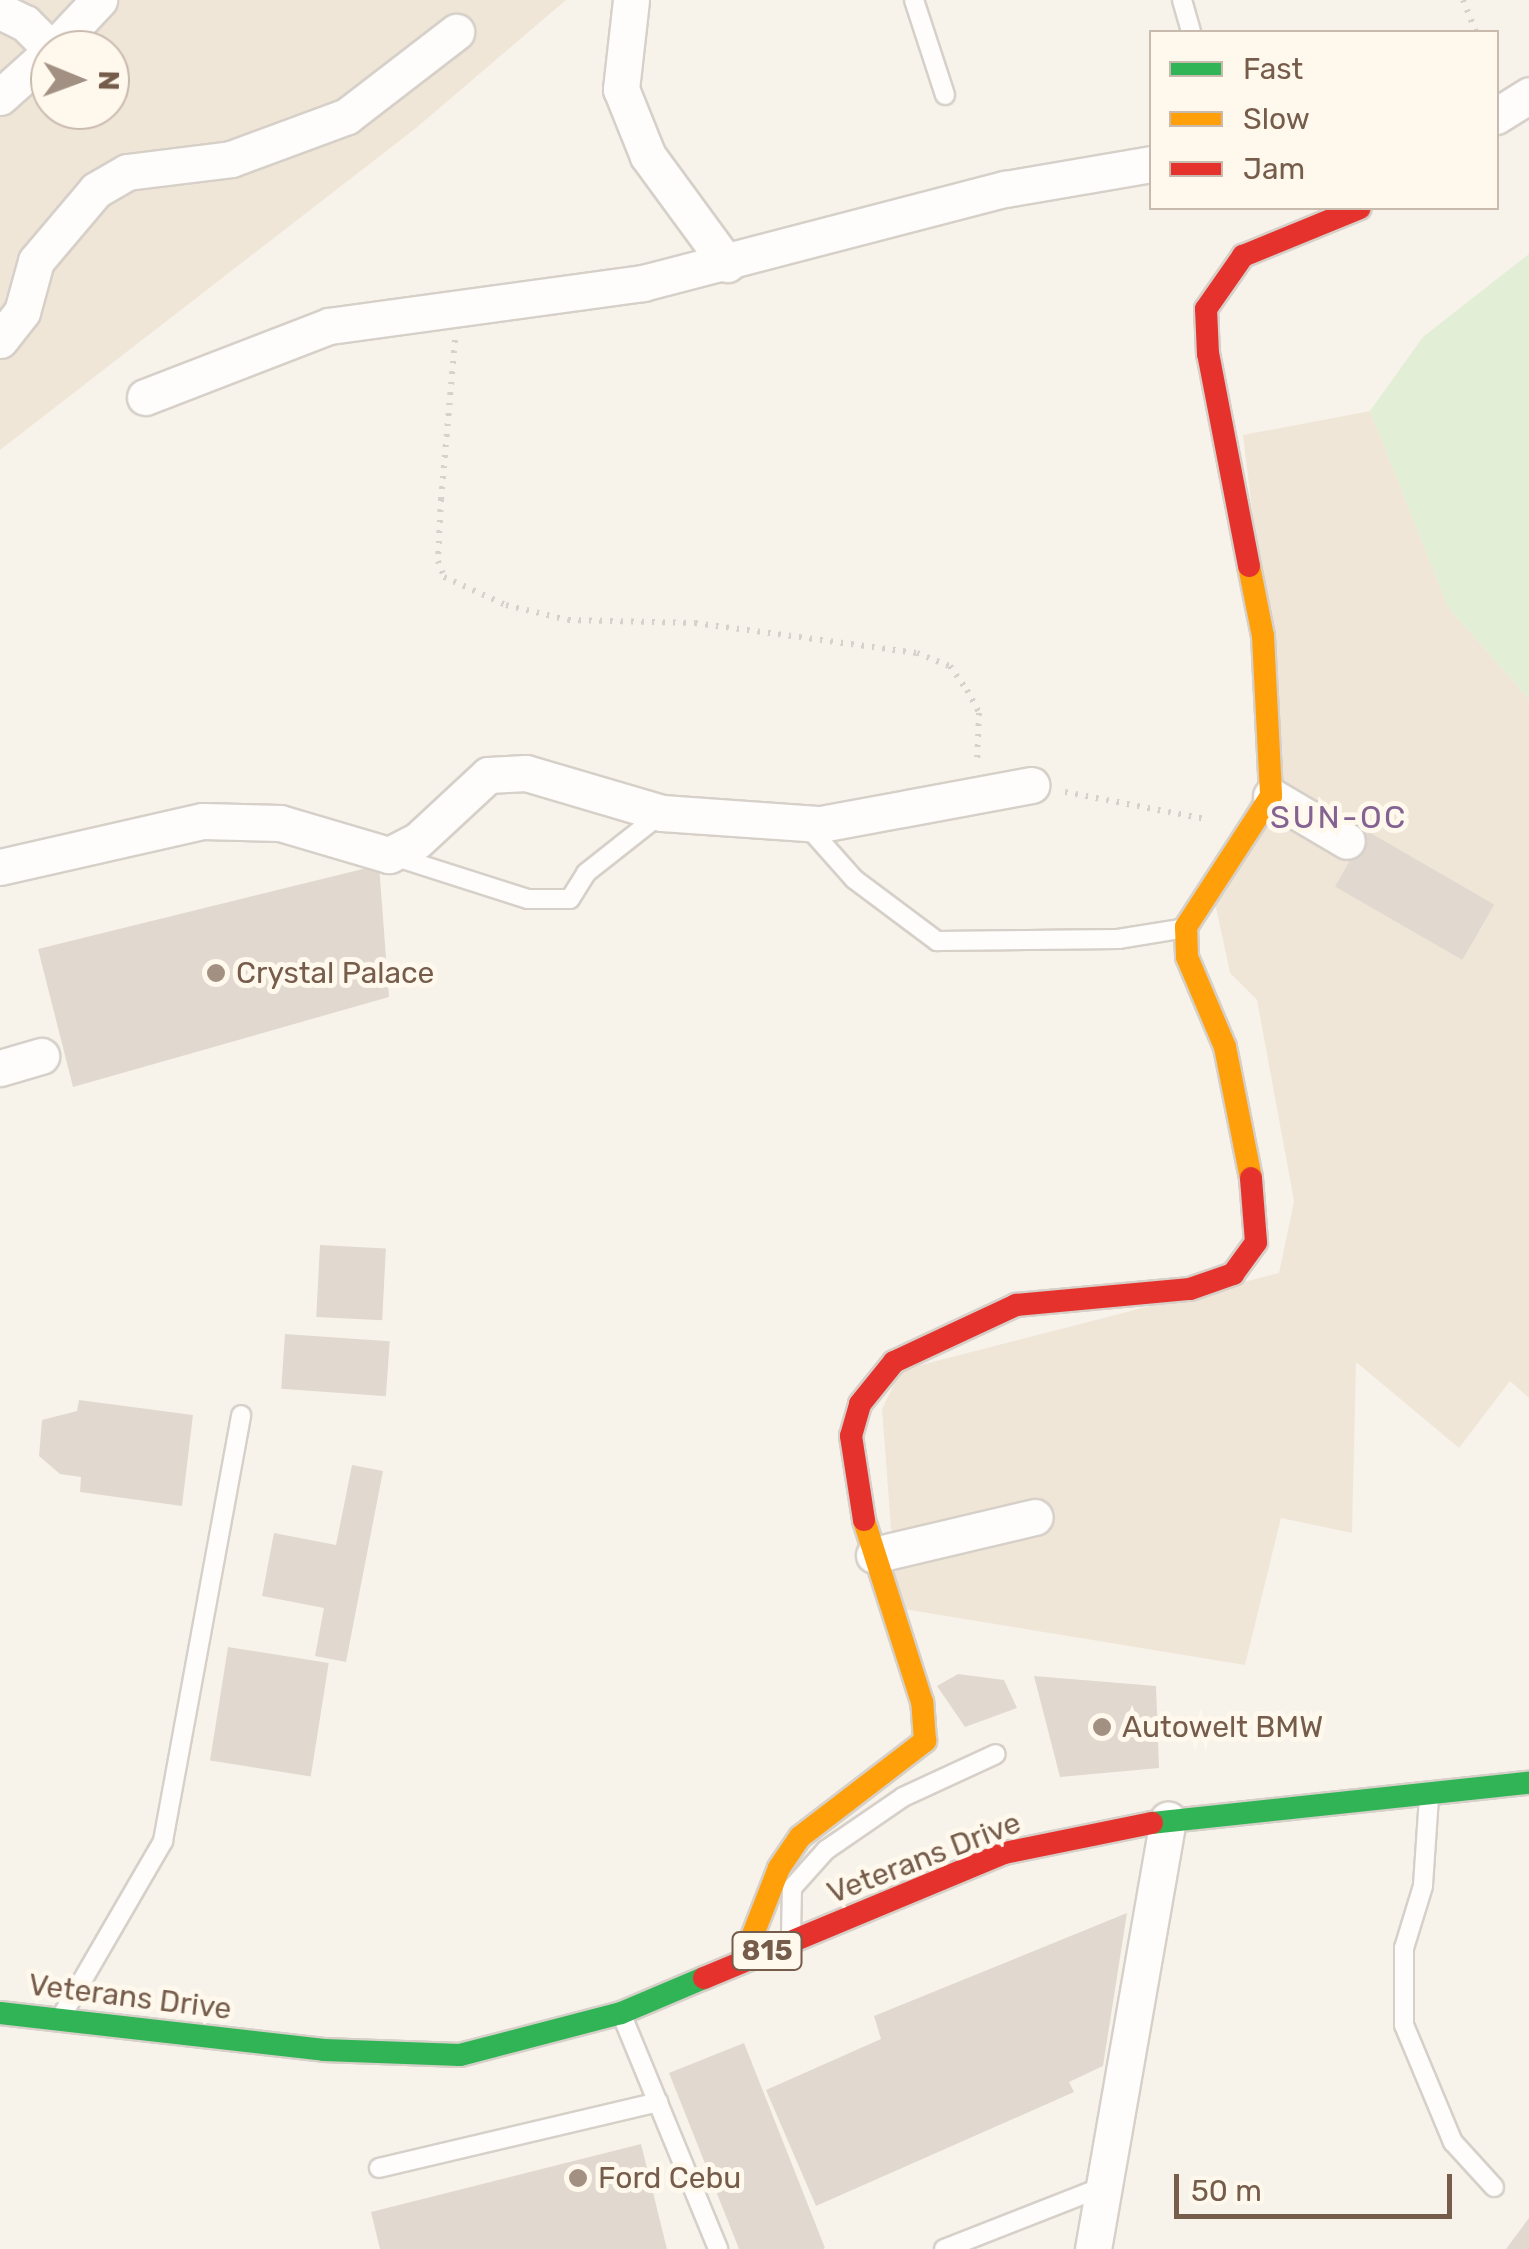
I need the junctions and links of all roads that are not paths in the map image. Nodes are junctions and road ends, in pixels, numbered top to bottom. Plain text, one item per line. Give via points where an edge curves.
1 (99, 0) edge
2 (632, 0) edge
3 (914, 0) edge
4 (1182, 0) edge
5 (0, 10) edge
6 (32, 30) edge
7 (71, 30) edge
8 (1190, 30) edge
9 (456, 32) dead end
10 (30, 70) edge
11 (945, 95) dead end
12 (1529, 95) edge
13 (0, 97) edge
14 (1499, 114) edge
15 (1149, 165) edge
16 (1355, 210) edge
17 (727, 264) junction
18 (0, 340) edge
19 (145, 397) dead end
20 (1032, 786) road end
21 (1271, 796) junction
22 (662, 813) junction
23 (803, 822) junction
24 (1347, 842) dead end
25 (389, 855) junction
26 (0, 867) edge
27 (1186, 927) junction
28 (41, 1056) dead end
29 (0, 1068) edge
30 (241, 1415) dead end
31 (1035, 1517) dead end
32 (874, 1556) junction
33 (996, 1754) dead end
34 (1529, 1782) edge
35 (1429, 1793) junction
36 (1168, 1820) junction
37 (791, 1941) junction
38 (743, 1960) junction
39 (0, 2012) edge
40 (622, 2013) junction
41 (61, 2016) junction
42 (658, 2102) junction
43 (379, 2168) dead end
44 (1106, 2186) junction
45 (1494, 2187) dead end
46 (718, 2249) edge
47 (944, 2249) edge
48 (1093, 2249) edge

1 - 7 street
2 - 17 street via 620,90 648,156
3 - 11 lane
4 - 8 lane
5 - 6 street
9 - 18 street via 348,116 231,159 127,172 96,190 36,261 22,312
10 - 13 street
12 - 14 street
15 - 17 street via 1005,189
16 - 21 street via 1243,256 1206,309 1208,354 1263,636
17 - 19 street via 329,326
20 - 23 street
21 - 24 street
21 - 27 street
22 - 23 street
22 - 25 street via 526,773 488,775 417,841
22 - 25 lane via 586,873 570,899 528,900
23 - 27 lane via 854,879 908,926 937,940 1118,939
25 - 26 street via 280,823 202,821
27 - 32 street via 1188,957 1224,1047 1257,1208 1256,1242 1233,1274 1190,1288 1016,1305 894,1362 852,1419
28 - 29 street
30 - 41 lane via 163,1841
31 - 32 street
32 - 38 street via 922,1702 925,1741 800,1838 779,1868
33 - 37 lane via 903,1797 826,1850 792,1888
34 - 35 street, Veterans Drive / 815
35 - 36 street, Veterans Drive / 815
35 - 45 lane via 1423,1886 1404,1948 1404,2026 1453,2142
36 - 37 street, Veterans Drive / 815 via 1004,1853
36 - 44 street
37 - 38 street, Veterans Drive / 815
38 - 40 street, Veterans Drive / 815
39 - 41 street, Veterans Drive / 815
40 - 41 street, Veterans Drive / 815 via 460,2055 324,2050
40 - 42 lane
42 - 43 lane
42 - 46 lane
44 - 47 lane
44 - 48 street

